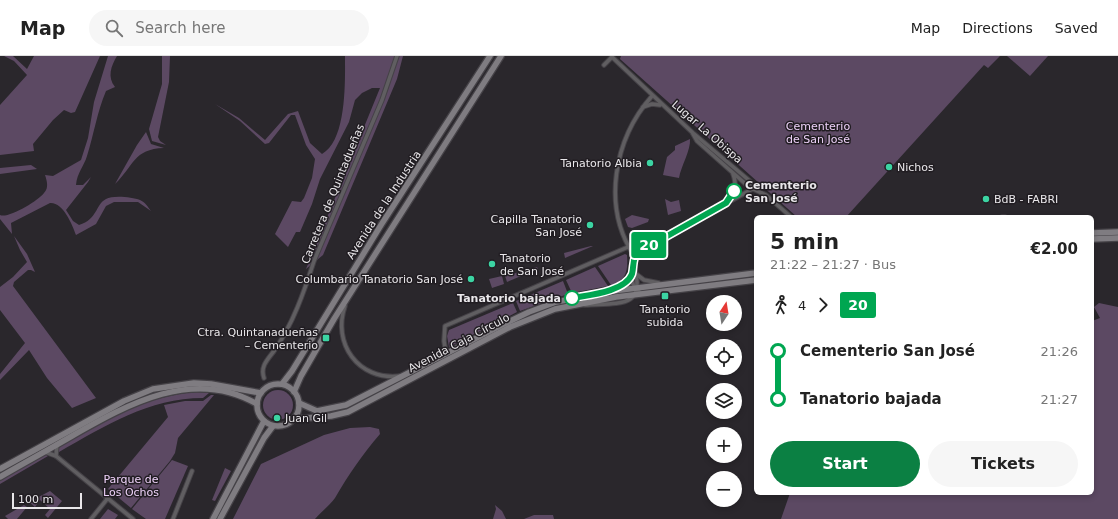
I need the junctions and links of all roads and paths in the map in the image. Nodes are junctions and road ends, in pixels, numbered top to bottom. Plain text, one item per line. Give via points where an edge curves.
1 (397, 56) edge
2 (490, 56) edge
3 (501, 56) edge
4 (612, 57) edge
5 (604, 65) dead end
6 (652, 96) junction
7 (662, 105) junction
8 (642, 108) junction
9 (693, 133) junction
10 (733, 172) junction
11 (754, 188) junction
12 (726, 203) junction
13 (789, 215) edge
14 (1118, 232) edge
15 (1094, 233) edge
16 (1118, 238) edge
17 (1094, 239) edge
18 (628, 247) junction
19 (635, 257) junction
20 (368, 264) junction
21 (633, 264) junction
22 (754, 273) edge
23 (636, 274) junction
24 (632, 275) junction
25 (754, 280) edge
26 (666, 284) junction
27 (636, 288) junction
28 (591, 294) junction
29 (641, 294) junction
30 (634, 295) junction
31 (446, 354) junction
32 (407, 375) junction
33 (264, 378) dead end
34 (282, 384) junction
35 (294, 392) junction
36 (261, 393) junction
37 (299, 403) junction
38 (257, 404) junction
39 (294, 419) junction
40 (264, 421) junction
41 (273, 426) junction
42 (57, 444) junction
43 (44, 452) junction
44 (56, 456) junction
45 (0, 469) edge
46 (192, 472) dead end
47 (0, 477) edge
48 (108, 498) junction
49 (128, 517) edge
50 (91, 519) edge
51 (133, 519) edge
52 (173, 519) edge
53 (213, 519) edge
54 (220, 519) edge

1 - 33 street, Carretera de Quintadueñas via 382,100 290,324 263,366
2 - 34 main road, Avenida de la Industria
3 - 20 main road, Avenida de la Industria
4 - 5 street
4 - 6 street, Lugar La Obispa
6 - 7 street, Lugar La Obispa
6 - 8 street
7 - 8 street via 652,104
7 - 9 street, Lugar La Obispa
8 - 18 street via 624,142 617,175 616,205
9 - 10 street via 697,141
9 - 11 street, Lugar La Obispa via 751,182
10 - 11 street
10 - 12 street via 735,186
11 - 12 street
11 - 13 street, Lugar La Obispa
12 - 19 street via 646,247
14 - 15 main road
16 - 17 main road
18 - 19 street
18 - 31 street via 445,326
19 - 21 street
20 - 32 street, Avenida de la Industria via 343,311 340,323 343,342 351,356 369,370 390,376
20 - 35 main road, Avenida de la Industria
21 - 23 street
21 - 24 street
22 - 26 main road, Avenida Caja Círculo
23 - 26 street via 646,281
23 - 27 street
24 - 27 street
24 - 28 street via 616,288
25 - 29 main road, Avenida Caja Círculo
26 - 27 main road, Avenida Caja Círculo
27 - 28 main road, Avenida Caja Círculo
27 - 29 street
27 - 30 street
28 - 31 main road, Avenida Caja Círculo via 556,302 529,312
29 - 30 main road, Avenida Caja Círculo
30 - 39 main road, Avenida Caja Círculo via 565,306 510,327 348,412 322,418
31 - 32 main road, Avenida Caja Círculo
32 - 37 main road, Avenida Caja Círculo via 338,408 317,411
34 - 35 main road
34 - 36 main road via 270,386
35 - 37 main road
36 - 38 main road
36 - 45 main road via 194,383 153,389 124,401
37 - 39 main road
38 - 40 main road
38 - 42 main road via 243,396 220,391 168,392 132,404
39 - 41 main road via 287,424
40 - 41 main road
40 - 53 main road
41 - 54 main road
42 - 43 main road
42 - 44 street
43 - 44 street
43 - 47 main road
44 - 48 street
46 - 52 street
48 - 49 street
48 - 50 street
49 - 51 street

